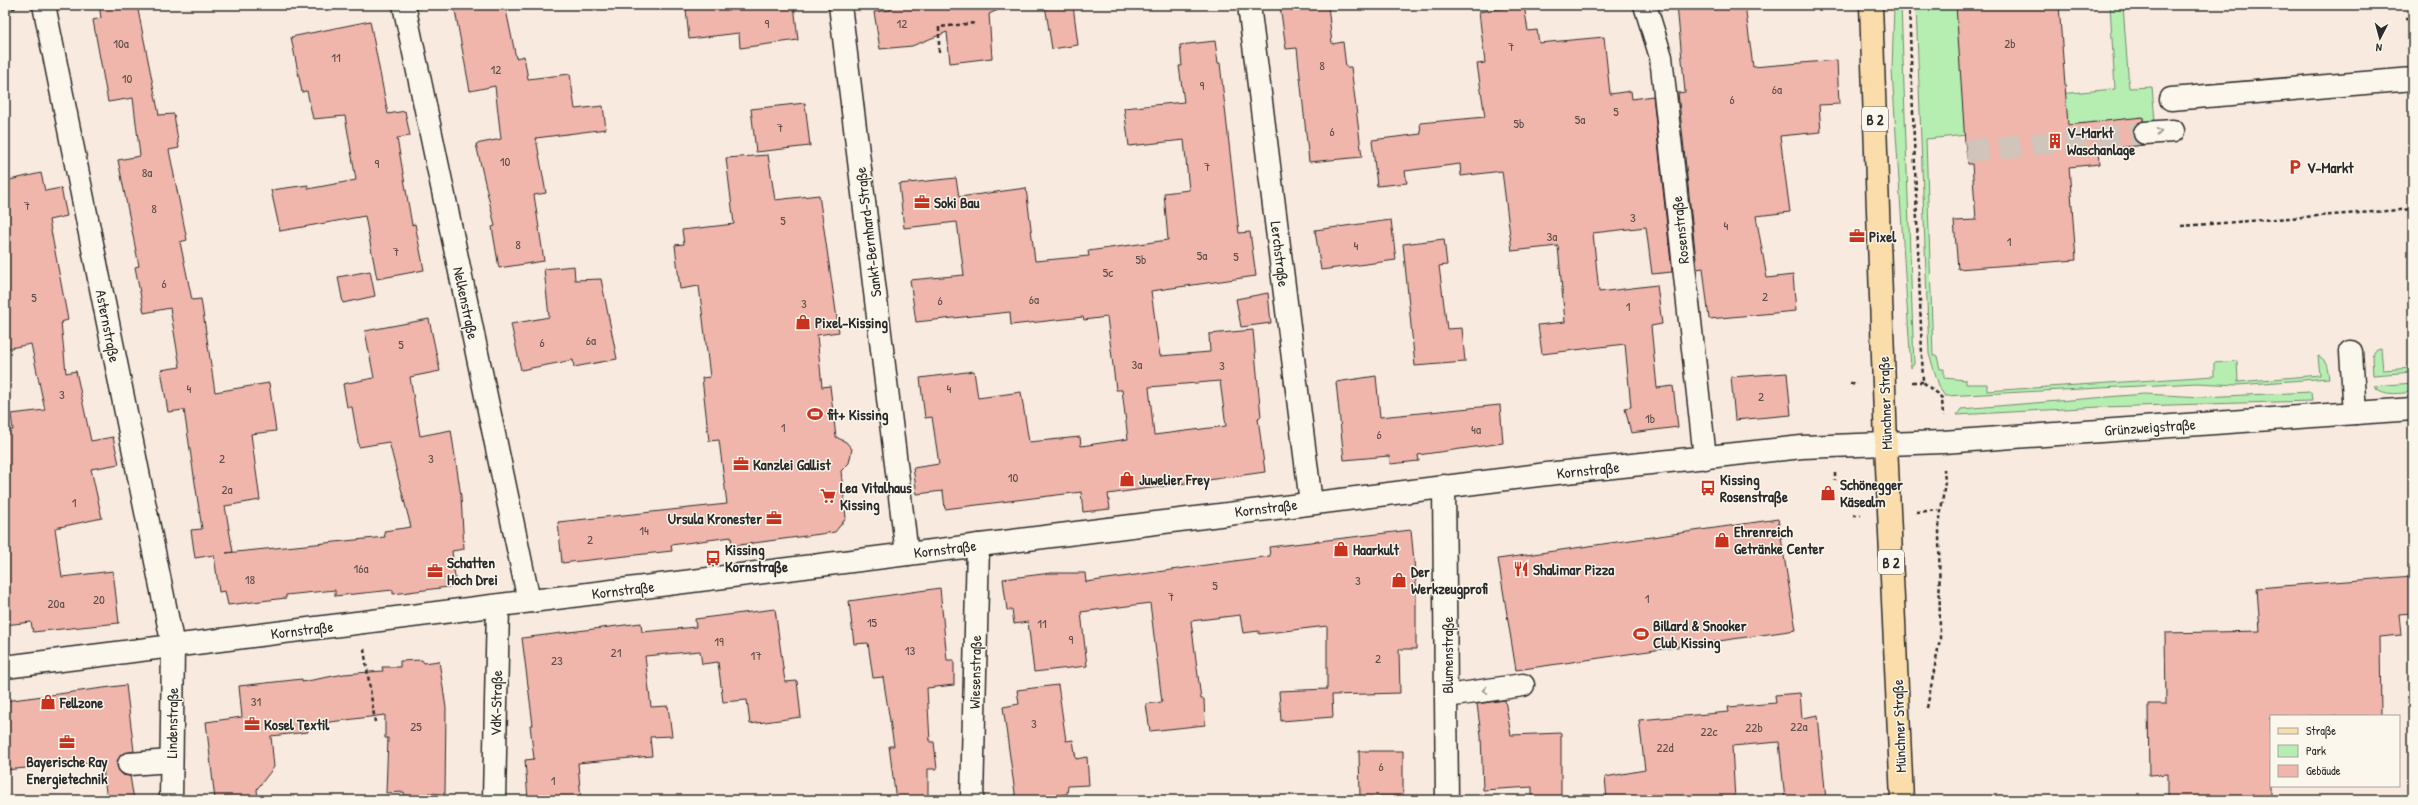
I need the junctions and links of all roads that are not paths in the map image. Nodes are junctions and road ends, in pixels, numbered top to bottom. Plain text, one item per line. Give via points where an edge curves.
1 (44, 5) edge
2 (404, 5) edge
3 (840, 5) edge
4 (1249, 5) edge
5 (1645, 5) edge
6 (1871, 5) edge
7 (2413, 79) edge
8 (2171, 99) dead end
9 (2173, 131) dead end
10 (2145, 133) tunnel mouth
11 (2351, 352) dead end
12 (2413, 409) edge
13 (2355, 413) junction
14 (1886, 444) junction
15 (1705, 458) junction
16 (1444, 486) junction
17 (1311, 503) junction
18 (978, 545) junction
19 (907, 554) junction
20 (529, 601) junction
21 (498, 606) junction
22 (172, 646) junction
23 (5, 667) edge
24 (1523, 684) dead end
25 (1447, 696) junction
26 (171, 761) junction
27 (129, 764) dead end
28 (171, 800) edge
29 (494, 800) edge
30 (972, 800) edge
31 (1447, 800) edge
32 (1902, 800) edge

1 - 22 street, Asternstraße
2 - 20 street, Nelkenstraße
3 - 19 street, Sankt-Bernhard-Straße
4 - 17 street, Lerchstraße
5 - 15 street, Rosenstraße via 1661,57
6 - 14 main road, Münchner Straße / B 2
7 - 8 street
10 -> 9 street
11 - 13 street
12 - 13 street, Grünzweigstraße
13 - 14 street, Grünzweigstraße
14 - 15 street, Kornstraße via 1802,447
14 - 32 main road, Münchner Straße / B 2
15 - 16 street, Kornstraße
16 - 17 street, Kornstraße
16 - 25 street, Blumenstraße
17 - 18 street, Kornstraße
18 - 19 street, Kornstraße
18 - 30 street, Wiesenstraße
19 - 20 street, Kornstraße
20 - 21 street, Kornstraße
21 - 22 street, Kornstraße
21 - 29 street, VdK-Straße
22 - 23 street, Kornstraße
22 - 26 street, Lindenstraße
24 -> 25 street
25 - 31 street, Blumenstraße
26 - 27 street
26 - 28 street, Lindenstraße

